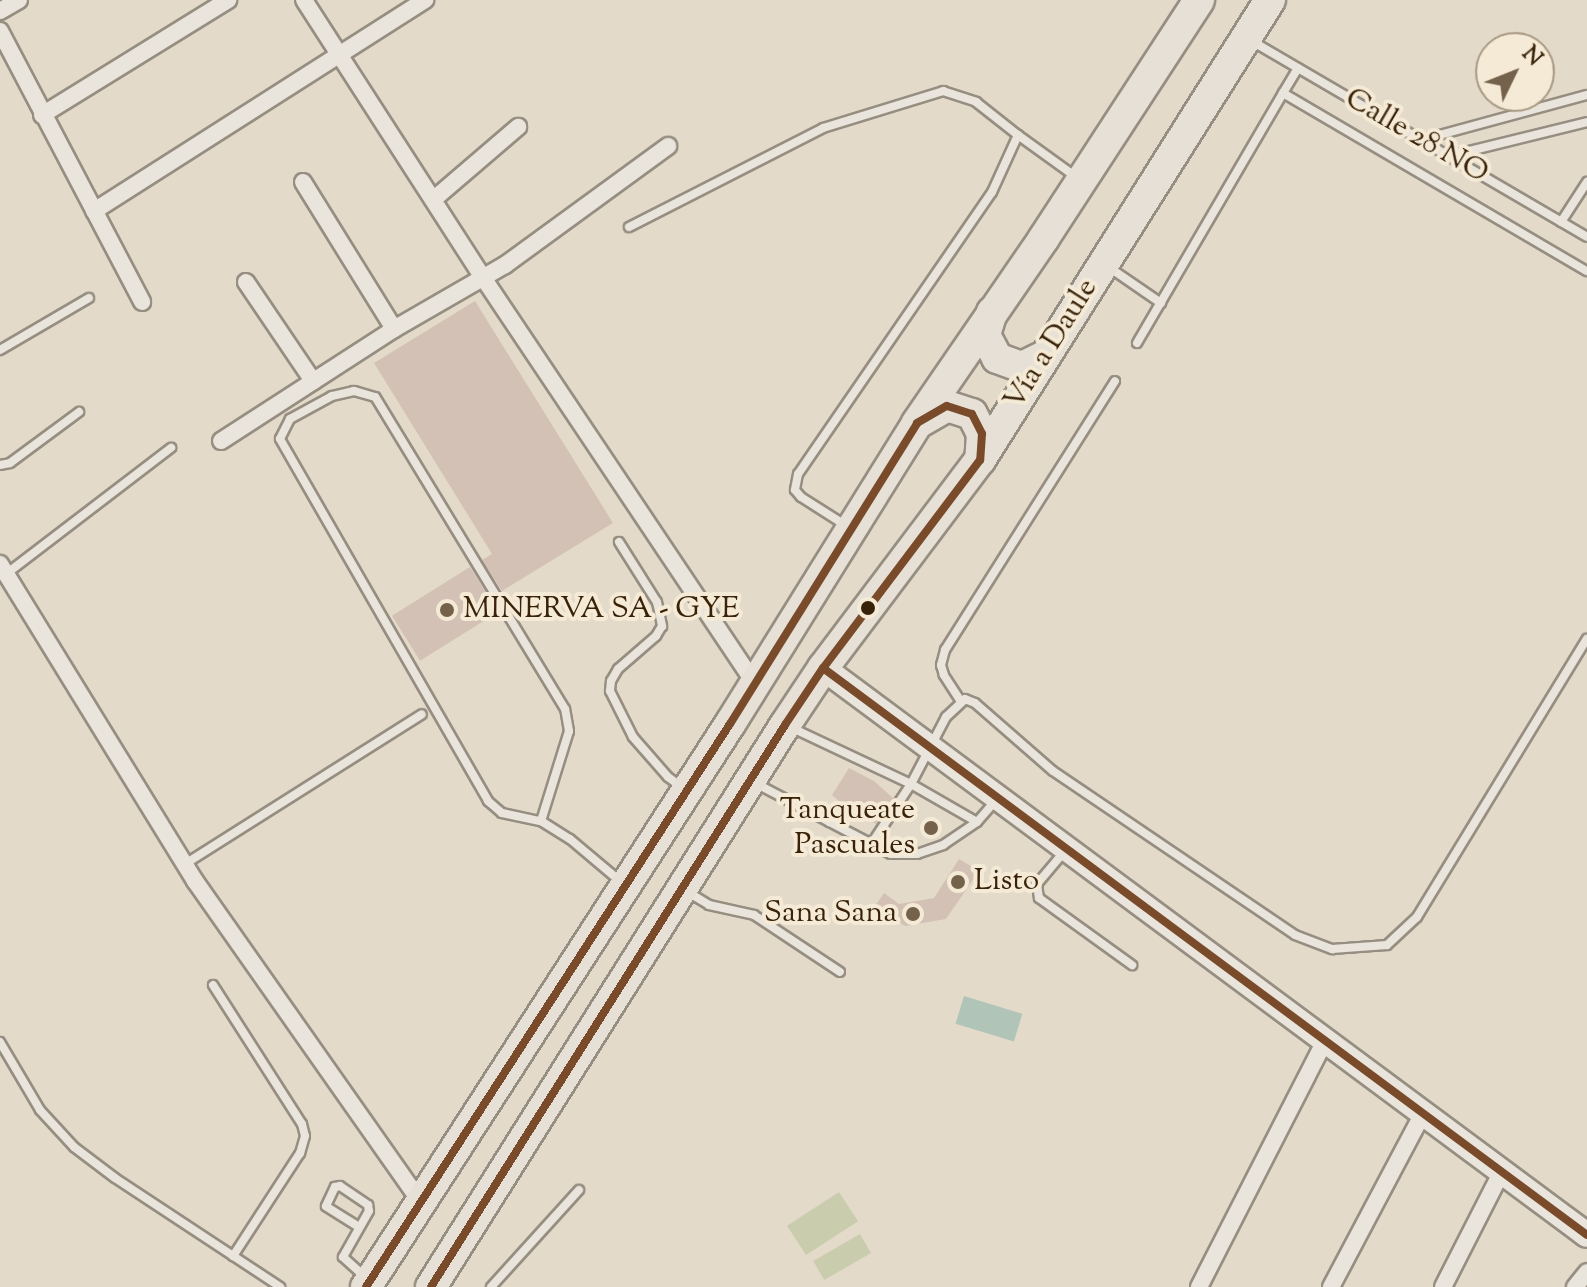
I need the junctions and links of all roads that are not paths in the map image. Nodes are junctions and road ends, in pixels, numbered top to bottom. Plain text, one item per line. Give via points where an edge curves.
1 (19, 0) edge
2 (228, 0) edge
3 (304, 0) edge
4 (425, 0) edge
5 (1199, 0) edge
6 (1270, 0) edge
7 (0, 11) edge
8 (0, 31) edge
9 (1245, 37) junction
10 (340, 56) junction
11 (1298, 68) junction
12 (1283, 93) junction
13 (1587, 95) edge
14 (42, 115) junction
15 (1587, 122) edge
16 (518, 127) dead end
17 (1018, 135) junction
18 (1421, 140) junction
19 (668, 146) dead end
20 (1448, 156) junction
21 (1081, 181) junction
22 (303, 182) dead end
23 (1587, 182) edge
24 (434, 199) junction
25 (94, 211) junction
26 (1561, 222) junction
27 (629, 227) dead end
28 (1587, 237) edge
29 (1103, 263) junction
30 (1587, 271) edge
31 (482, 276) junction
32 (246, 282) dead end
33 (89, 298) dead end
34 (142, 302) dead end
35 (1161, 303) junction
36 (992, 310) junction
37 (394, 329) junction
38 (1137, 343) dead end
39 (0, 350) edge
40 (1045, 356) junction
41 (313, 381) junction
42 (1115, 381) dead end
43 (79, 412) dead end
44 (917, 423) junction
45 (221, 441) dead end
46 (171, 448) dead end
47 (980, 460) junction
48 (0, 465) edge
49 (851, 530) junction
50 (619, 542) dead end
51 (3, 569) edge
52 (1587, 639) edge
53 (823, 668) junction
54 (755, 684) junction
55 (960, 700) junction
56 (422, 714) dead end
57 (785, 725) junction
58 (931, 746) junction
59 (872, 766) junction
60 (866, 777) dead end
61 (751, 781) junction
62 (911, 784) junction
63 (687, 791) junction
64 (998, 798) junction
65 (847, 807) dead end
66 (541, 821) junction
67 (829, 822) junction
68 (977, 822) junction
69 (870, 846) junction
70 (1067, 849) junction
71 (185, 864) junction
72 (625, 886) junction
73 (682, 888) junction
74 (1132, 965) dead end
75 (840, 972) dead end
76 (213, 985) dead end
77 (1325, 1041) junction
78 (0, 1042) edge
79 (1423, 1113) junction
80 (1502, 1171) junction
81 (579, 1190) dead end
82 (420, 1201) junction
83 (359, 1227) junction
84 (1587, 1235) edge
85 (233, 1256) junction
86 (1587, 1272) edge
87 (441, 1282) edge
88 (368, 1284) edge
89 (1333, 1286) edge
90 (280, 1287) edge
91 (491, 1287) edge
92 (1199, 1287) edge
93 (1443, 1287) edge
94 (1575, 1287) edge

1 - 7 street
2 - 14 street
3 - 10 street
4 - 10 street
5 - 21 highway
6 - 9 highway, Vía a Daule
8 - 14 street
9 - 11 lane, Calle 28 NO
9 - 29 highway, Vía a Daule
10 - 24 street
10 - 25 street
11 - 12 lane
11 - 18 lane, Calle 28 NO
12 - 30 lane
12 - 35 lane
13 - 18 lane
14 - 25 street
15 - 20 lane
16 - 24 street
17 - 21 lane
17 - 27 lane via 976,102 943,91 823,128
17 - 49 lane via 992,192 795,481 801,497
18 - 20 lane, Calle 28 NO
19 - 31 street via 505,265
20 - 26 lane, Calle 28 NO
21 - 36 highway
22 - 37 street
23 - 26 lane
24 - 31 street
25 - 34 street
26 - 28 lane, Calle 28 NO
29 - 35 lane
29 - 40 highway, Vía a Daule
31 - 37 street
31 - 54 street
32 - 41 street
33 - 39 lane
35 - 38 lane
36 - 40 highway via 985,335 997,358 1022,367
36 - 44 highway
37 - 41 street
40 - 47 highway, Vía a Daule
41 - 45 street
42 - 55 lane via 945,650 944,675
43 - 48 lane
44 - 47 highway via 947,406 972,414 982,434
44 - 49 highway
46 - 51 lane
47 - 53 highway, Vía a Daule
49 - 54 highway
50 - 63 lane via 657,602 662,626 618,669 610,691 633,737
51 - 71 street
52 - 55 lane via 1417,917 1387,945 1369,949 1332,949 1295,935 1053,771 975,703
53 - 57 highway, Vía a Daule
53 - 58 street
54 - 63 highway
55 - 58 lane
56 - 71 lane
57 - 59 lane
57 - 61 highway, Vía a Daule
58 - 62 lane
58 - 64 street
59 - 60 lane
59 - 62 lane
61 - 67 lane
61 - 73 highway, Vía a Daule
62 - 68 lane
62 - 69 lane
63 - 72 highway
64 - 68 lane
64 - 70 street
65 - 67 lane
66 - 66 lane via 502,813 488,801 280,439 290,419 332,396 354,391 375,397 565,709 569,731
66 - 72 lane
67 - 69 lane
68 - 69 lane via 943,845 917,854 891,854
70 - 74 lane via 1037,884 1039,898
70 - 77 street
71 - 82 street
72 - 82 highway
73 - 75 lane via 709,905 754,915
73 - 87 highway, Vía a Daule
76 - 85 lane via 305,1136 300,1153
77 - 79 street
77 - 92 street
78 - 85 lane via 40,1110 74,1147
79 - 80 street
79 - 89 street
80 - 84 street
80 - 93 street
81 - 91 lane
82 - 88 highway
83 - 83 lane via 326,1206 335,1187 368,1205
83 - 88 lane via 343,1257
85 - 90 lane
86 - 94 street

